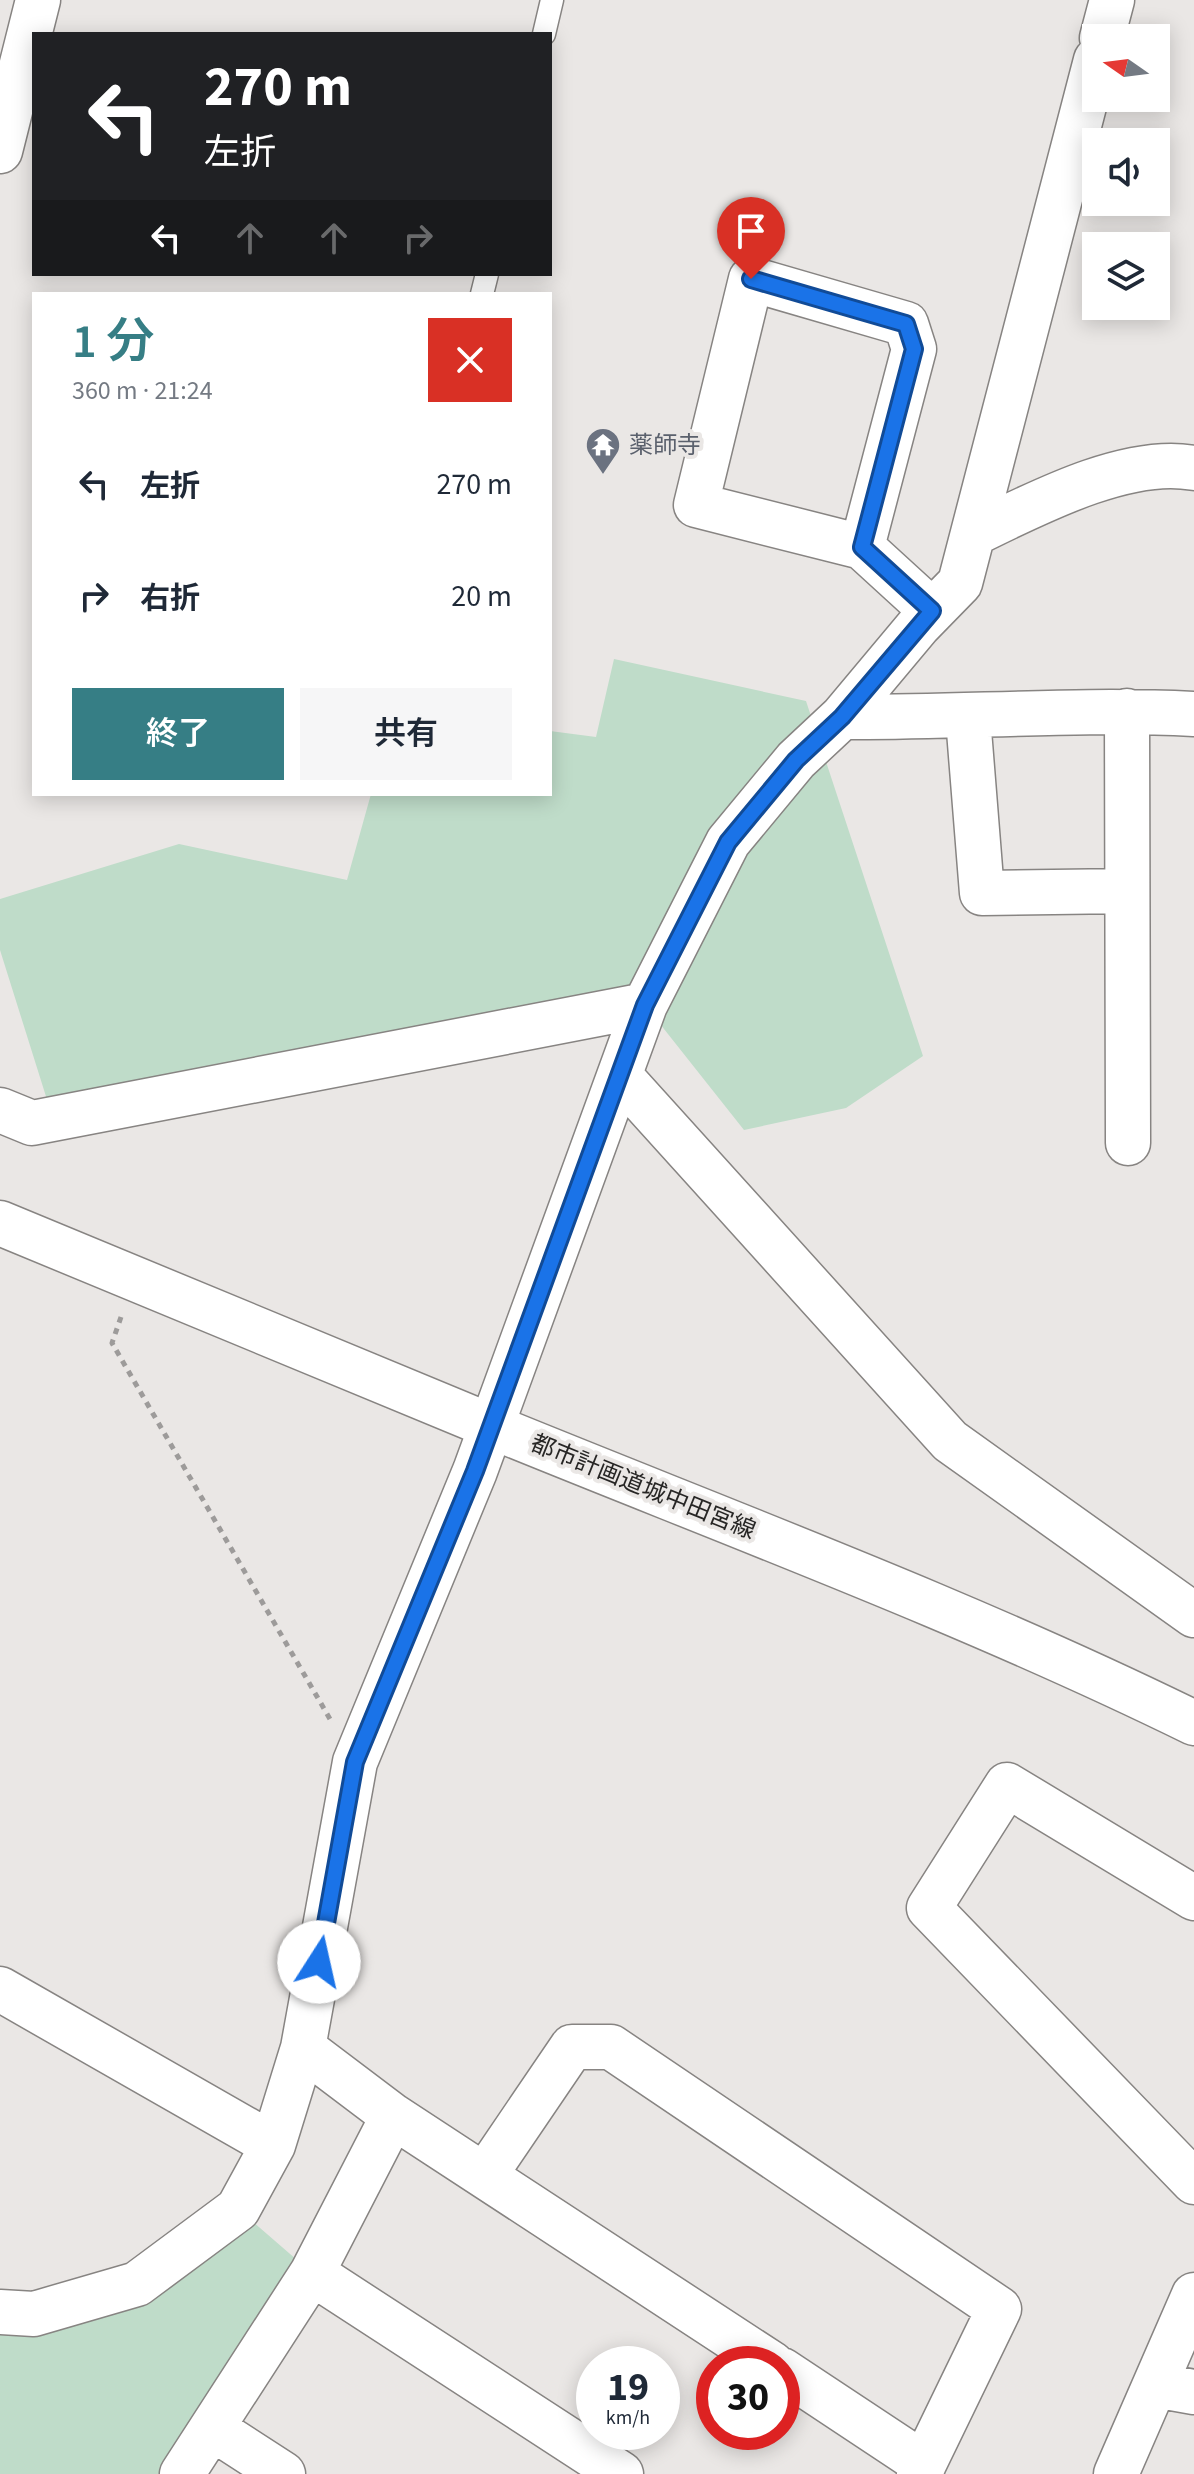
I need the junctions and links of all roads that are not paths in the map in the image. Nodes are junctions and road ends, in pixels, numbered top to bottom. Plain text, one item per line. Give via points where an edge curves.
1 (38, 0) edge
2 (552, 0) edge
3 (1112, 0) edge
4 (1106, 24) edge
5 (544, 32) edge
6 (1083, 112) edge
7 (0, 151) edge
8 (1194, 468) edge
9 (973, 534) junction
10 (862, 547) junction
11 (932, 611) junction
12 (1127, 711) junction
13 (1194, 714) edge
14 (842, 717) junction
15 (968, 718) junction
16 (1127, 891) junction
17 (645, 1005) junction
18 (620, 1076) junction
19 (0, 1110) edge
20 (1128, 1143) dead end
21 (0, 1223) edge
22 (492, 1427) junction
23 (1194, 1615) edge
24 (1194, 1723) edge
25 (1194, 1898) edge
26 (0, 1989) edge
27 (303, 2048) junction
28 (393, 2116) junction
29 (273, 2145) junction
30 (485, 2175) junction
31 (1194, 2182) edge
32 (312, 2273) junction
33 (1194, 2295) edge
34 (0, 2312) edge
35 (745, 2346) edge
36 (800, 2383) edge
37 (1174, 2388) edge
38 (212, 2428) junction
39 (922, 2469) edge
40 (182, 2474) edge
41 (283, 2474) edge
42 (621, 2474) edge
43 (1116, 2474) edge

1 - 7 street
2 - 5 lane
3 - 4 street
6 - 9 street
8 - 9 street via 1171,464 1073,486
9 - 11 street via 960,583
10 - 10 street via 696,505 751,279 906,324 914,349
10 - 11 street
11 - 14 street
12 - 13 street
12 - 15 street
12 - 16 street
14 - 15 street
14 - 17 street via 796,760 728,842
15 - 16 street via 982,893
16 - 20 street
17 - 18 street
17 - 19 street via 32,1123
18 - 22 street
18 - 23 street via 950,1441
21 - 22 street, 都市計画道城中田宮線
22 - 24 street, 都市計画道城中田宮線 via 798,1549 1106,1679
22 - 27 street via 355,1762
25 - 31 street via 1007,1785 929,1908
26 - 29 street
27 - 28 street
27 - 29 street
28 - 30 street
28 - 32 street
29 - 34 street via 238,2209 137,2284 34,2314
30 - 35 street
30 - 39 street via 572,2047 611,2047 999,2309
32 - 38 street
32 - 42 street
33 - 37 street
36 - 39 street
37 - 43 street
38 - 40 street
38 - 41 street

